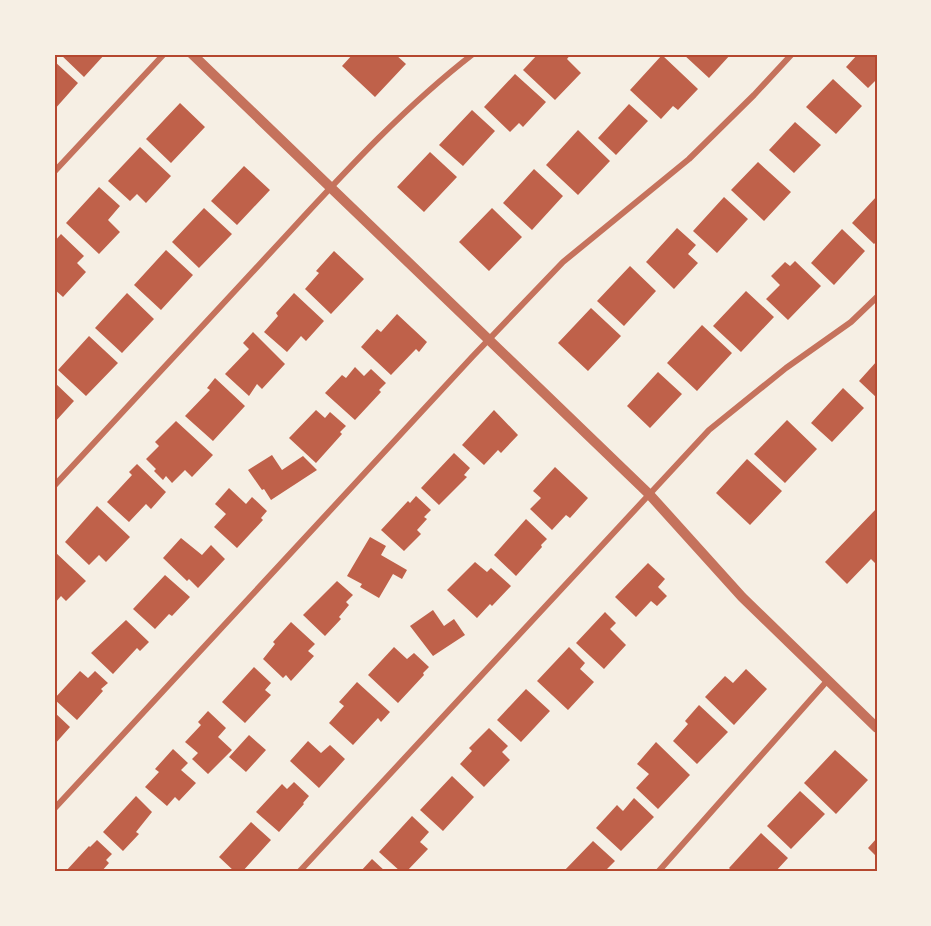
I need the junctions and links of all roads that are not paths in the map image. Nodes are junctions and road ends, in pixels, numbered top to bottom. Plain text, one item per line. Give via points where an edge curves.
1 (164, 54) edge
2 (192, 54) edge
3 (473, 54) edge
4 (792, 54) edge
5 (54, 172) edge
6 (330, 188) junction
7 (877, 297) edge
8 (488, 341) junction
9 (54, 486) edge
10 (649, 494) junction
11 (827, 681) junction
12 (877, 728) edge
13 (54, 809) edge
14 (299, 872) edge
15 (658, 872) edge

1 - 5 street
2 - 6 street
3 - 6 street via 393,123
4 - 8 street via 689,159 563,262
6 - 8 street
6 - 9 street
7 - 10 street via 709,430
8 - 10 street
8 - 13 street
10 - 11 street via 742,597
10 - 14 street
11 - 12 street
11 - 15 street

